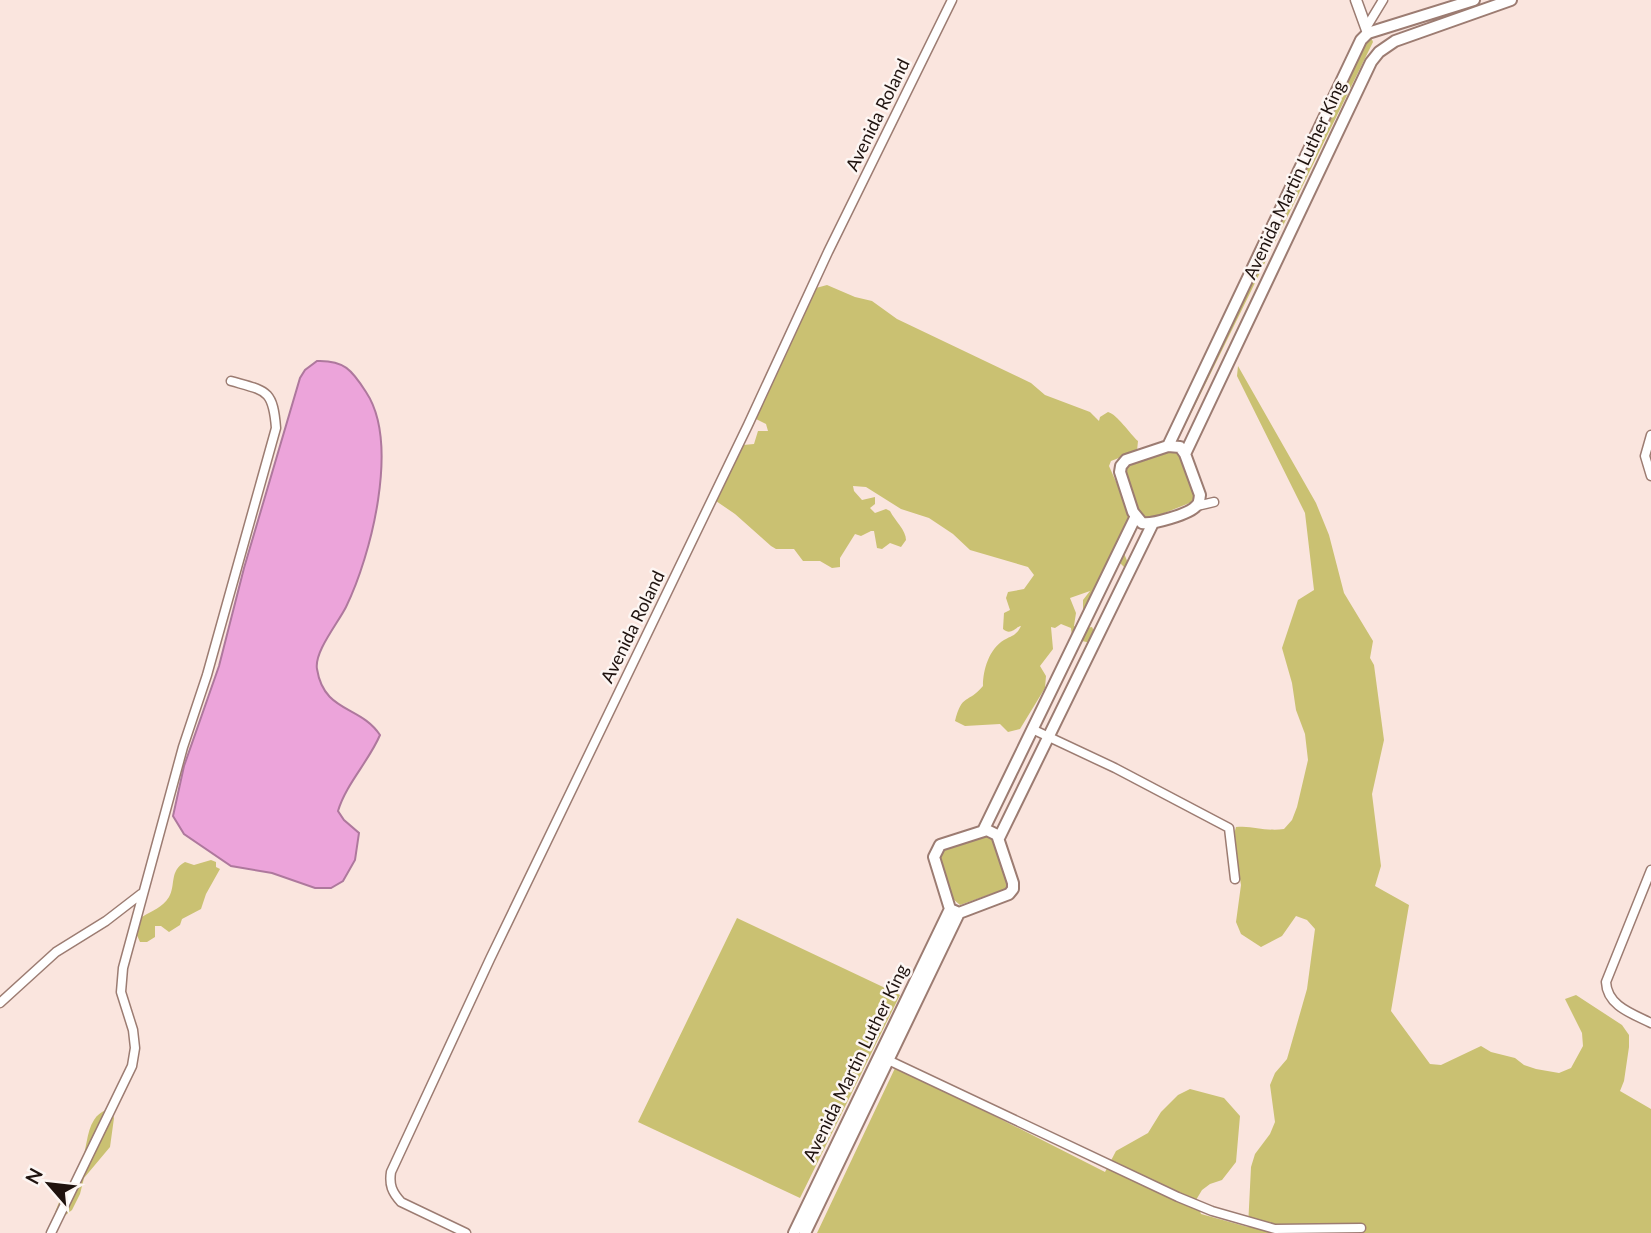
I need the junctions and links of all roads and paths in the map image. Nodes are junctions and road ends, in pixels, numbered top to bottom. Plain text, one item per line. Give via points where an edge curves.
1 (952, 0) edge
2 (1356, 0) edge
3 (1383, 0) edge
4 (1474, 0) edge
5 (1511, 0) edge
6 (1447, 9) junction
7 (1451, 22) junction
8 (1370, 30) junction
9 (1379, 52) junction
10 (231, 381) dead end
11 (1651, 435) edge
12 (1168, 446) junction
13 (1185, 454) junction
14 (1650, 470) edge
15 (1214, 502) dead end
16 (1197, 506) junction
17 (1135, 518) junction
18 (1153, 523) junction
19 (1085, 621) junction
20 (1101, 629) junction
21 (1032, 729) junction
22 (1048, 737) junction
23 (983, 831) junction
24 (999, 838) junction
25 (1651, 870) edge
26 (1235, 879) dead end
27 (141, 894) junction
28 (955, 911) junction
29 (0, 1003) edge
30 (1651, 1023) edge
31 (888, 1060) junction
32 (1361, 1228) dead end
33 (51, 1233) edge
34 (466, 1233) edge
35 (794, 1233) edge
36 (805, 1233) edge

1 - 34 street, Avenida Roland via 391,1172 389,1183 401,1202
2 - 8 street
3 - 8 street
4 - 6 main road
5 - 7 main road
6 - 7 main road
6 - 8 main road
7 - 9 main road via 1395,41
8 - 9 main road via 1382,39
8 - 12 main road, Avenida Martin Luther King via 1355,50
9 - 13 main road, Avenida Martin Luther King
10 - 27 street via 263,390 274,404 276,428
11 - 14 street via 1645,456
12 - 13 main road via 1180,447
12 - 17 main road via 1126,460 1121,466
13 - 16 main road via 1200,495
15 - 16 street
16 - 18 main road
17 - 18 main road
17 - 19 main road
18 - 20 main road
19 - 20 main road
19 - 21 main road
20 - 22 main road
21 - 22 street
21 - 23 main road
22 - 24 main road
22 - 26 street via 1229,828
23 - 24 main road via 992,831
23 - 28 main road via 940,845 934,852
24 - 28 main road via 1013,889
25 - 30 street via 1608,974 1607,992 1612,1001
27 - 29 street via 56,952
27 - 33 street via 121,992 133,1030 132,1066
28 - 31 main road, Avenida Martin Luther King
28 - 35 main road, Avenida Martin Luther King
31 - 32 street via 1212,1211 1275,1228
31 - 36 main road, Avenida Martin Luther King

